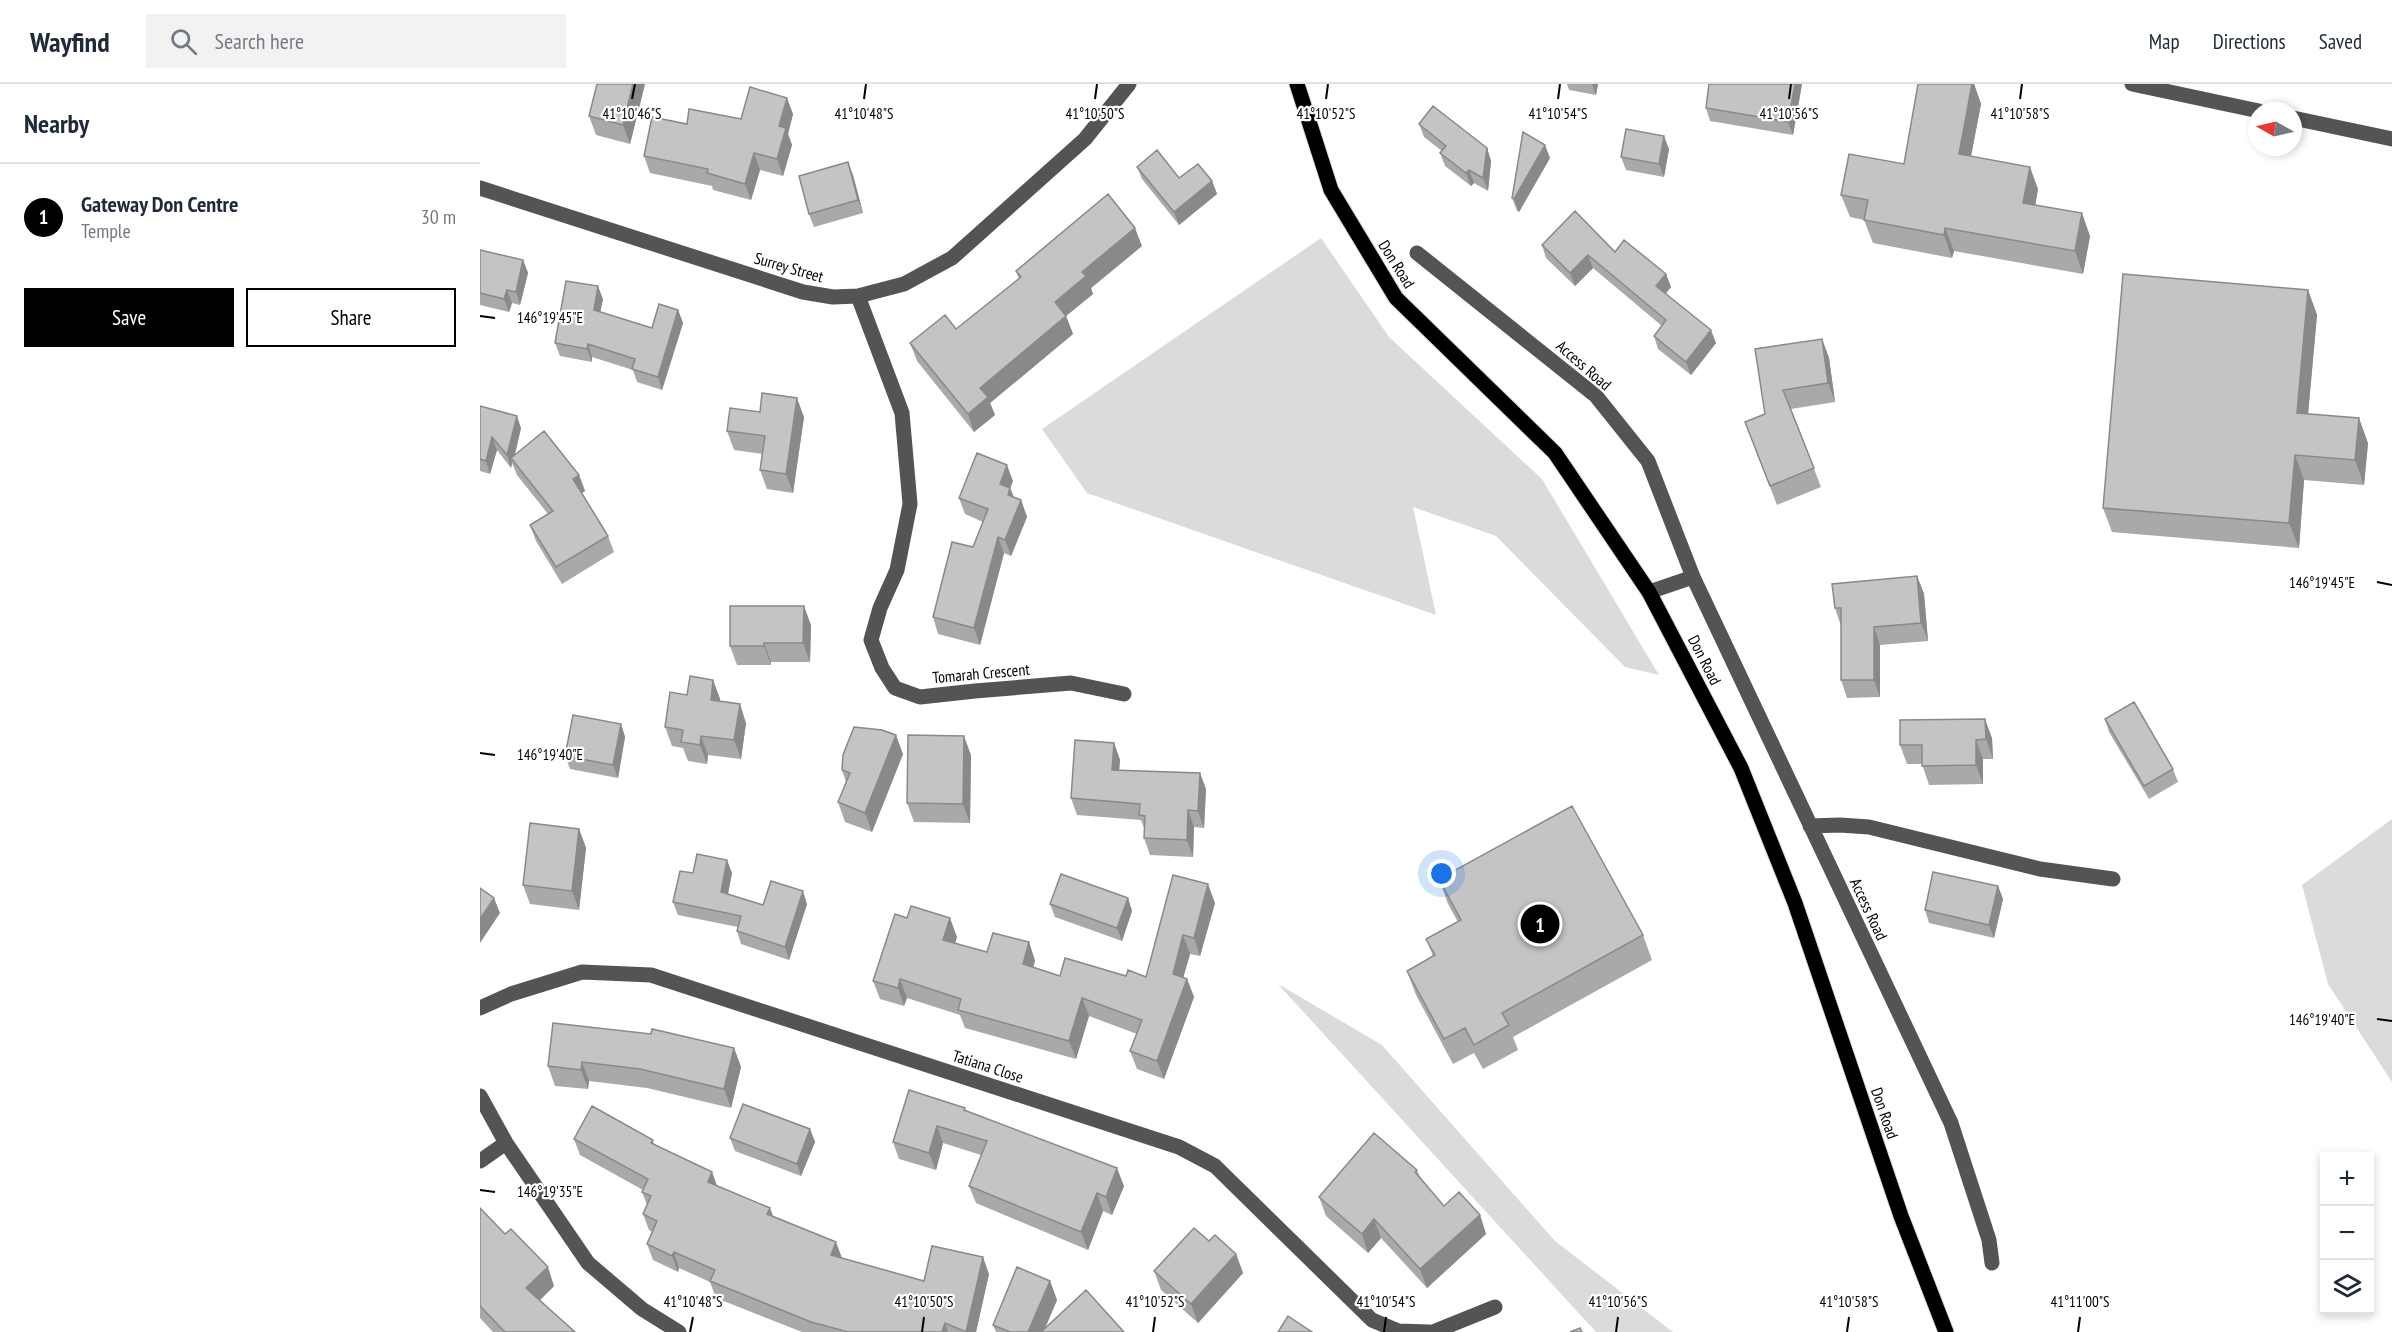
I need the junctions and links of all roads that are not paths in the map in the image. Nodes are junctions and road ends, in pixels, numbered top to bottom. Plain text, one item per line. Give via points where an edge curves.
1 (1129, 84) edge
2 (1297, 84) edge
3 (2132, 84) edge
4 (2248, 109) edge
5 (2302, 120) edge
6 (2392, 140) edge
7 (480, 188) edge
8 (1417, 253) dead end
9 (858, 296) junction
10 (1693, 577) junction
11 (1649, 592) junction
12 (1124, 694) dead end
13 (1810, 826) junction
14 (2113, 879) dead end
15 (480, 1008) edge
16 (480, 1096) edge
17 (506, 1143) junction
18 (480, 1161) edge
19 (1992, 1263) dead end
20 (1495, 1307) dead end
21 (679, 1332) edge
22 (1431, 1332) edge
23 (1946, 1332) edge

1 - 9 street, Surrey Street via 1085,139 952,258 904,284
2 - 11 main road, Don Road via 1331,190 1396,298 1555,453
3 - 4 street
5 - 6 street
7 - 9 street, Surrey Street via 803,292
8 - 10 street, Access Road via 1596,396 1648,461
9 - 12 street, Tomarah Crescent via 903,413 910,504 897,570 880,608 872,640 882,668 895,688 920,697 1071,683
10 - 11 street
10 - 13 street, Access Road
11 - 23 main road, Don Road via 1741,768 1794,903 1901,1216
13 - 14 street via 1869,827 2040,869
13 - 19 street, Access Road via 1950,1123 1989,1240
15 - 22 street, Tatiana Close via 582,972 651,975 1179,1147 1215,1166 1372,1320 1398,1331
16 - 17 street
17 - 18 street
17 - 21 street via 588,1263 642,1309
20 - 22 street, Tatiana Close

